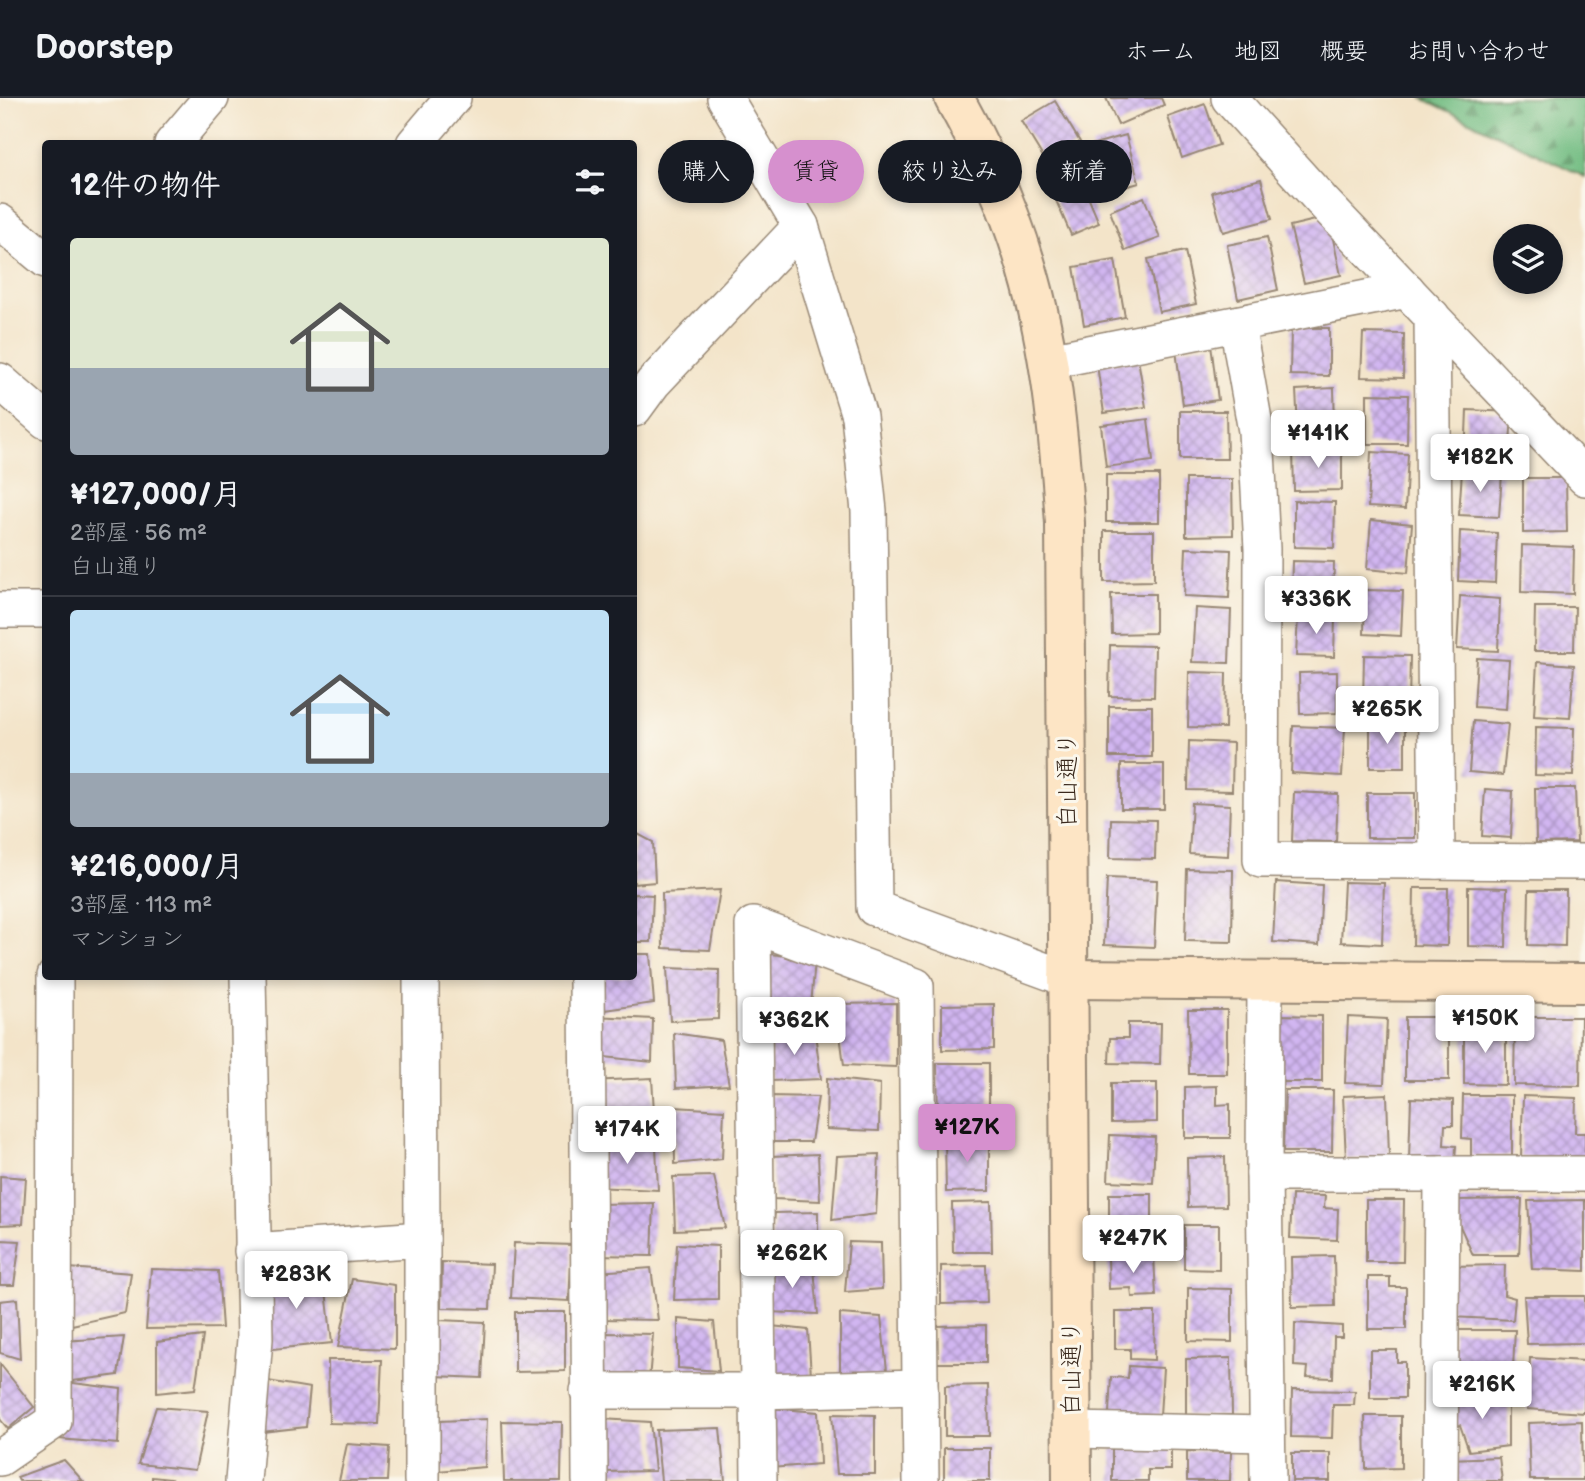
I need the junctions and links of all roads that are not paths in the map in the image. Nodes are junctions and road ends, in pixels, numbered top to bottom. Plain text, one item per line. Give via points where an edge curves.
1 (211, 98) edge
2 (453, 98) edge
3 (725, 98) edge
4 (954, 98) edge
5 (1229, 98) edge
6 (175, 140) edge
7 (417, 140) edge
8 (0, 222) edge
9 (801, 226) junction
10 (42, 257) edge
11 (1407, 290) junction
12 (1432, 316) junction
13 (1237, 324) junction
14 (1049, 361) junction
15 (0, 381) edge
16 (637, 405) edge
17 (42, 418) edge
18 (1585, 478) edge
19 (0, 610) edge
20 (42, 610) edge
21 (1437, 861) junction
22 (1585, 862) edge
23 (1068, 979) junction
24 (55, 980) edge
25 (248, 980) edge
26 (421, 980) edge
27 (587, 980) edge
28 (1265, 981) junction
29 (1585, 983) edge
30 (1264, 1174) junction
31 (1442, 1174) junction
32 (1585, 1174) edge
33 (422, 1240) junction
34 (253, 1251) junction
35 (920, 1387) junction
36 (588, 1391) junction
37 (758, 1391) junction
38 (1072, 1430) junction
39 (1268, 1434) junction
40 (0, 1458) edge
41 (0, 1471) edge
42 (6, 1481) edge
43 (243, 1481) edge
44 (422, 1481) edge
45 (590, 1481) edge
46 (759, 1481) edge
47 (921, 1481) edge
48 (1072, 1481) edge
49 (1268, 1481) edge
50 (1440, 1481) edge

1 - 6 street
2 - 7 street
3 - 9 street
4 - 14 street, 白山通り via 997,187 1026,264
5 - 11 street
8 - 10 street
9 - 16 street
9 - 23 street via 855,403 869,511 874,908
11 - 12 street
11 - 13 street
12 - 18 street
12 - 21 street
13 - 14 street
13 - 21 street via 1256,431 1262,549 1261,860
14 - 23 street, 白山通り via 1065,523
15 - 17 street
19 - 20 street
21 - 22 street
23 - 28 street
23 - 38 street, 白山通り
24 - 40 street via 54,1421
25 - 34 street
26 - 33 street
27 - 36 street
28 - 29 street
28 - 30 street
30 - 31 street
30 - 39 street
31 - 32 street
31 - 50 street
33 - 34 street
33 - 44 street
34 - 43 street via 255,1339
35 - 37 street
35 - 37 street via 916,986 753,925
35 - 47 street
36 - 37 street
36 - 45 street
37 - 46 street
38 - 39 street
38 - 48 street, 白山通り
39 - 49 street
41 - 42 street

